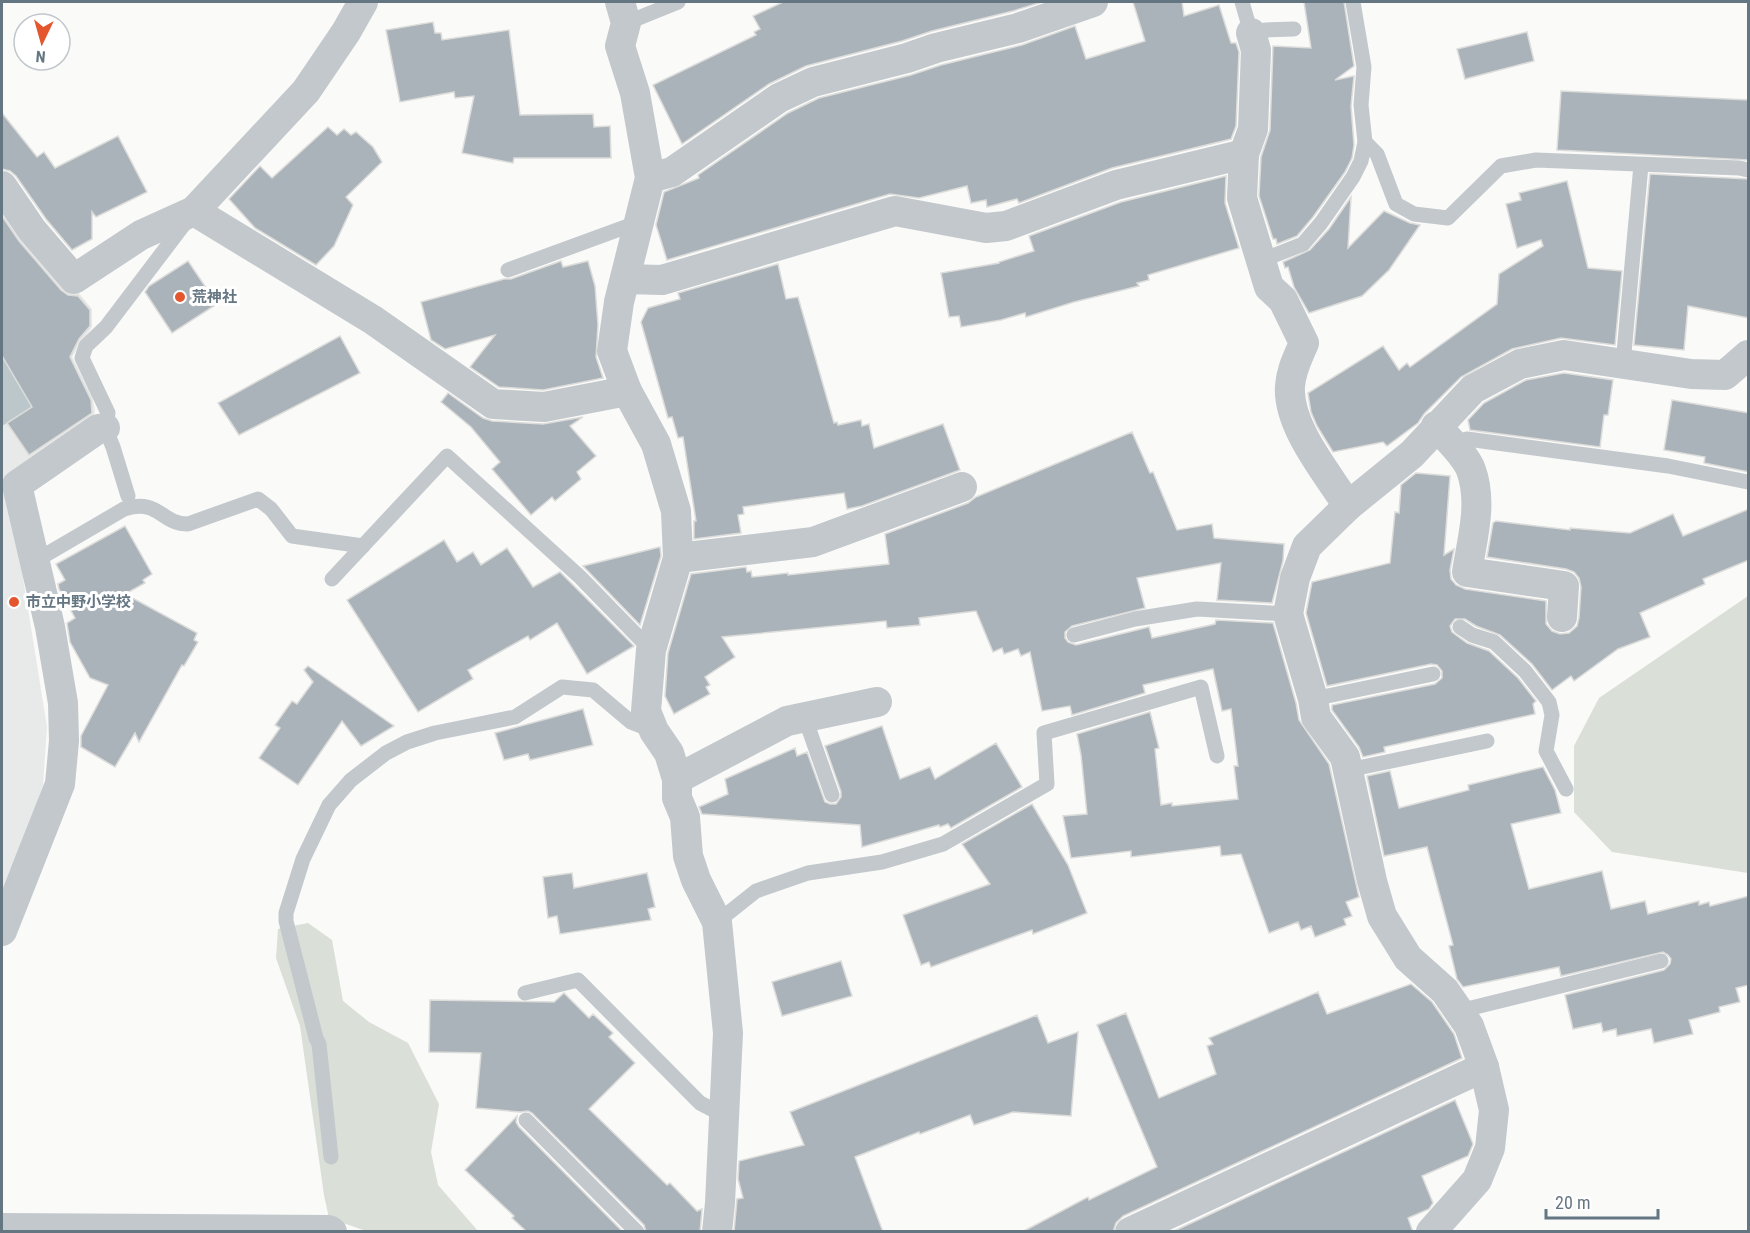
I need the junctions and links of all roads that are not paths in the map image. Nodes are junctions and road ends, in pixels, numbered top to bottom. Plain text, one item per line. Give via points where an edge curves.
1 (363, 2) edge
2 (678, 2) edge
3 (1093, 2) edge
4 (1242, 2) edge
5 (1353, 2) edge
6 (623, 12) edge
7 (1294, 29) dead end
8 (1251, 33) junction
9 (1365, 142) junction
10 (1244, 154) junction
11 (1641, 165) junction
12 (1749, 170) edge
13 (650, 178) junction
14 (2, 186) edge
15 (194, 211) junction
16 (639, 222) junction
17 (1260, 261) junction
18 (508, 270) dead end
19 (625, 279) junction
20 (1749, 354) edge
21 (1623, 364) junction
22 (627, 391) junction
23 (105, 428) junction
24 (1444, 435) junction
25 (1749, 482) edge
26 (962, 487) dead end
27 (128, 495) dead end
28 (1348, 506) junction
29 (363, 546) junction
30 (678, 558) junction
31 (35, 561) junction
32 (332, 579) dead end
33 (1288, 614) junction
34 (1562, 617) dead end
35 (1460, 627) dead end
36 (1074, 635) dead end
37 (651, 650) junction
38 (1433, 674) dead end
39 (1313, 699) junction
40 (877, 702) dead end
41 (805, 718) junction
42 (654, 731) junction
43 (1487, 741) dead end
44 (1216, 756) dead end
45 (1348, 770) junction
46 (677, 779) junction
47 (1566, 789) dead end
48 (832, 795) dead end
49 (717, 922) junction
50 (2, 931) edge
51 (1661, 961) dead end
52 (525, 993) dead end
53 (1459, 1011) junction
54 (1484, 1066) junction
55 (725, 1116) junction
56 (526, 1120) dead end
57 (332, 1157) dead end
58 (2, 1228) edge
59 (332, 1232) edge
60 (637, 1232) edge
61 (717, 1232) edge
62 (1130, 1232) edge
63 (1431, 1232) edge

1 - 15 street via 306,91
2 - 6 lane
3 - 13 street via 1018,28 813,82 779,98 672,172
4 - 8 lane
5 - 9 lane via 1364,67 1361,105
6 - 13 street via 620,46 635,93
7 - 8 lane
8 - 10 street via 1256,50 1253,129
9 - 11 lane via 1377,154 1396,204 1414,214 1448,218 1501,166 1536,160
9 - 17 lane via 1362,161 1353,177 1303,244
10 - 17 street via 1242,198
10 - 19 street via 1116,185 1006,226 986,228 896,211 662,280
11 - 12 lane
11 - 21 lane
13 - 16 street
14 - 15 street via 32,230 74,279 141,235
15 - 22 street via 373,320 493,404 543,407
15 - 23 lane via 113,320 86,346 82,358 108,413
16 - 18 lane
16 - 19 street
17 - 28 street via 1269,287 1283,300 1304,343 1293,367 1291,408 1306,441
19 - 22 street via 612,351
20 - 21 street via 1725,375
21 - 24 street via 1564,355 1520,364 1473,388
22 - 30 street via 660,456 676,511
23 - 27 lane
23 - 31 street via 17,484
24 - 25 lane via 1668,466
24 - 28 street via 1412,454
24 - 34 street via 1471,469 1477,503 1467,572 1564,586
26 - 30 street via 813,542
28 - 33 street via 1307,546
29 - 31 lane via 292,536 258,499 188,524 179,524 148,506 137,505
29 - 32 lane
29 - 37 lane via 447,456 549,547
30 - 37 street
31 - 50 street via 63,703 60,784
33 - 36 lane via 1197,609 1135,619
33 - 39 street
35 - 47 lane via 1494,642 1525,671 1549,702 1552,715 1546,751
37 - 42 street via 646,711
38 - 39 lane
39 - 45 street via 1316,717 1346,757
40 - 41 street
41 - 46 street via 787,721
41 - 48 lane
42 - 46 street via 669,753
42 - 57 lane via 632,723 593,690 562,687 515,717 407,742 351,780 329,805 303,859 286,921 319,1044
43 - 45 lane
44 - 49 lane via 1201,687 1044,733 1047,784 943,844 882,862 797,876 756,891
45 - 53 street via 1382,916 1408,958 1445,991
46 - 49 street via 688,856
49 - 55 street via 728,1033
51 - 53 lane
52 - 55 lane via 578,980 700,1103
53 - 54 street
54 - 62 street
54 - 63 street via 1494,1110 1490,1148 1477,1180
55 - 61 street
56 - 60 lane
58 - 59 street

